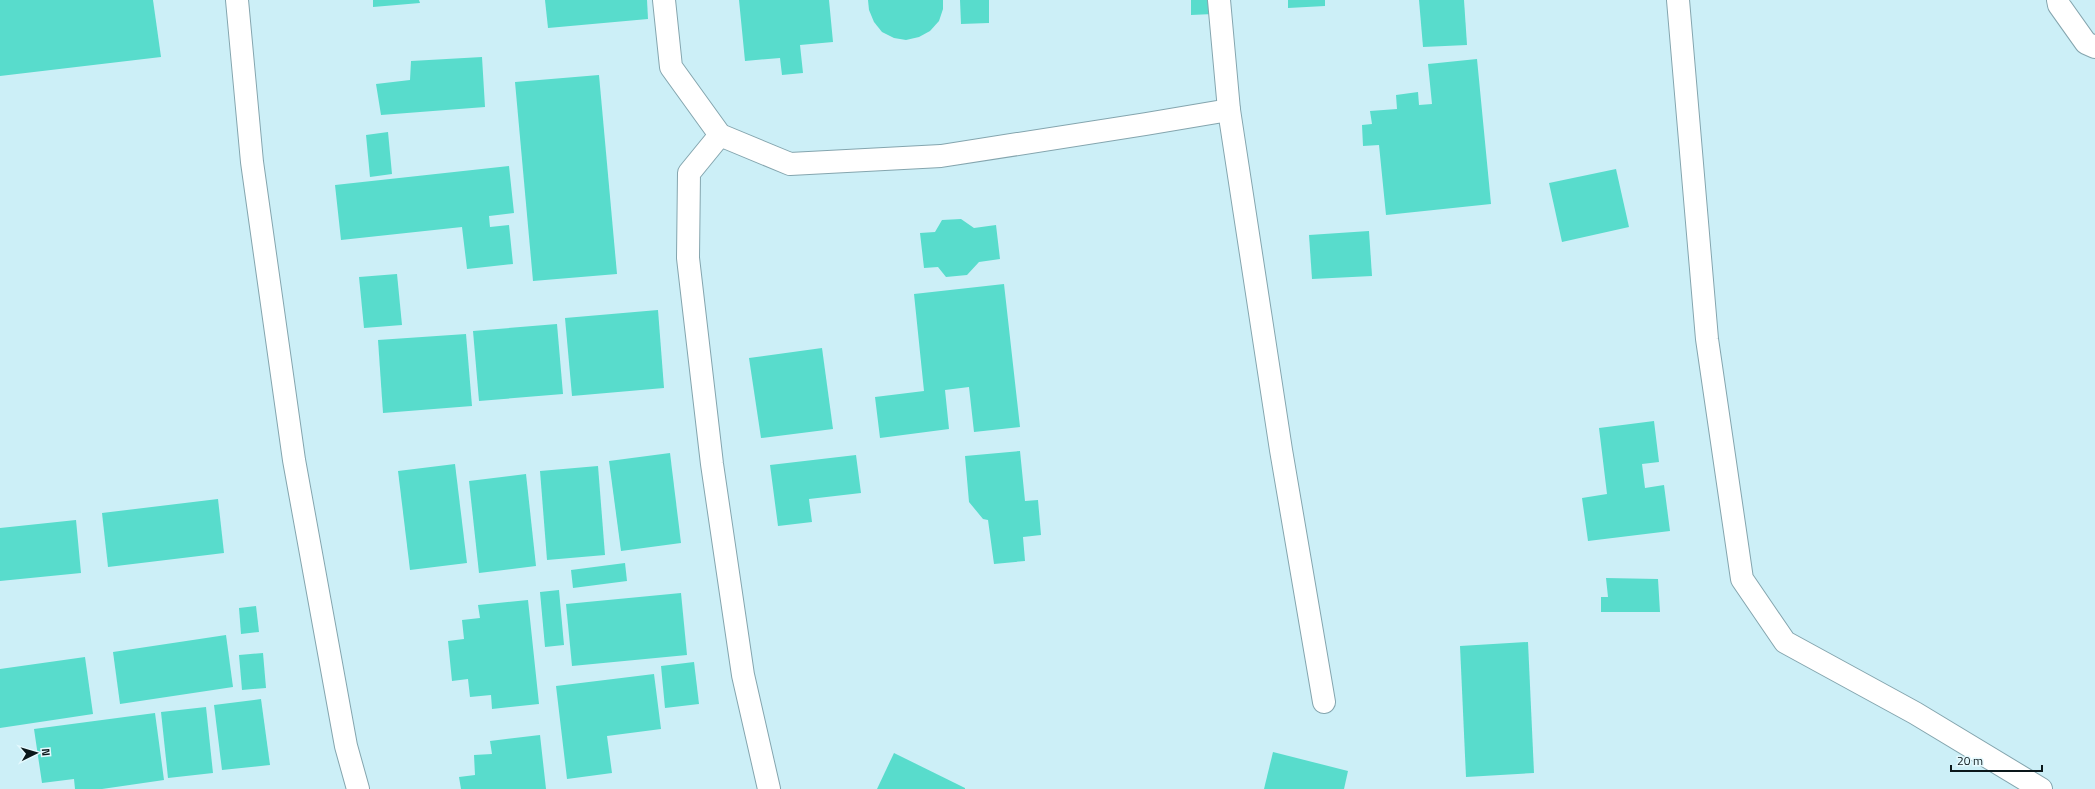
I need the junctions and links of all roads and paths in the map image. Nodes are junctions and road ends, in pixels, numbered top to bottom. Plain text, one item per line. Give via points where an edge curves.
1 (237, 0) edge
2 (664, 0) edge
3 (1219, 0) edge
4 (1678, 0) edge
5 (2058, 0) edge
6 (2095, 47) edge
7 (1229, 110) junction
8 (720, 135) junction
9 (1324, 702) dead end
10 (358, 789) edge
11 (768, 789) edge
12 (2042, 789) edge

1 - 10 street via 252,162 294,460 346,746
2 - 8 street via 671,67
3 - 7 street
4 - 12 street via 1708,339 1742,579 1785,642 1915,713
5 - 6 street via 2086,43
7 - 8 street via 941,156 790,164
7 - 9 street via 1281,450
8 - 11 street via 689,173 688,258 712,464 742,667

